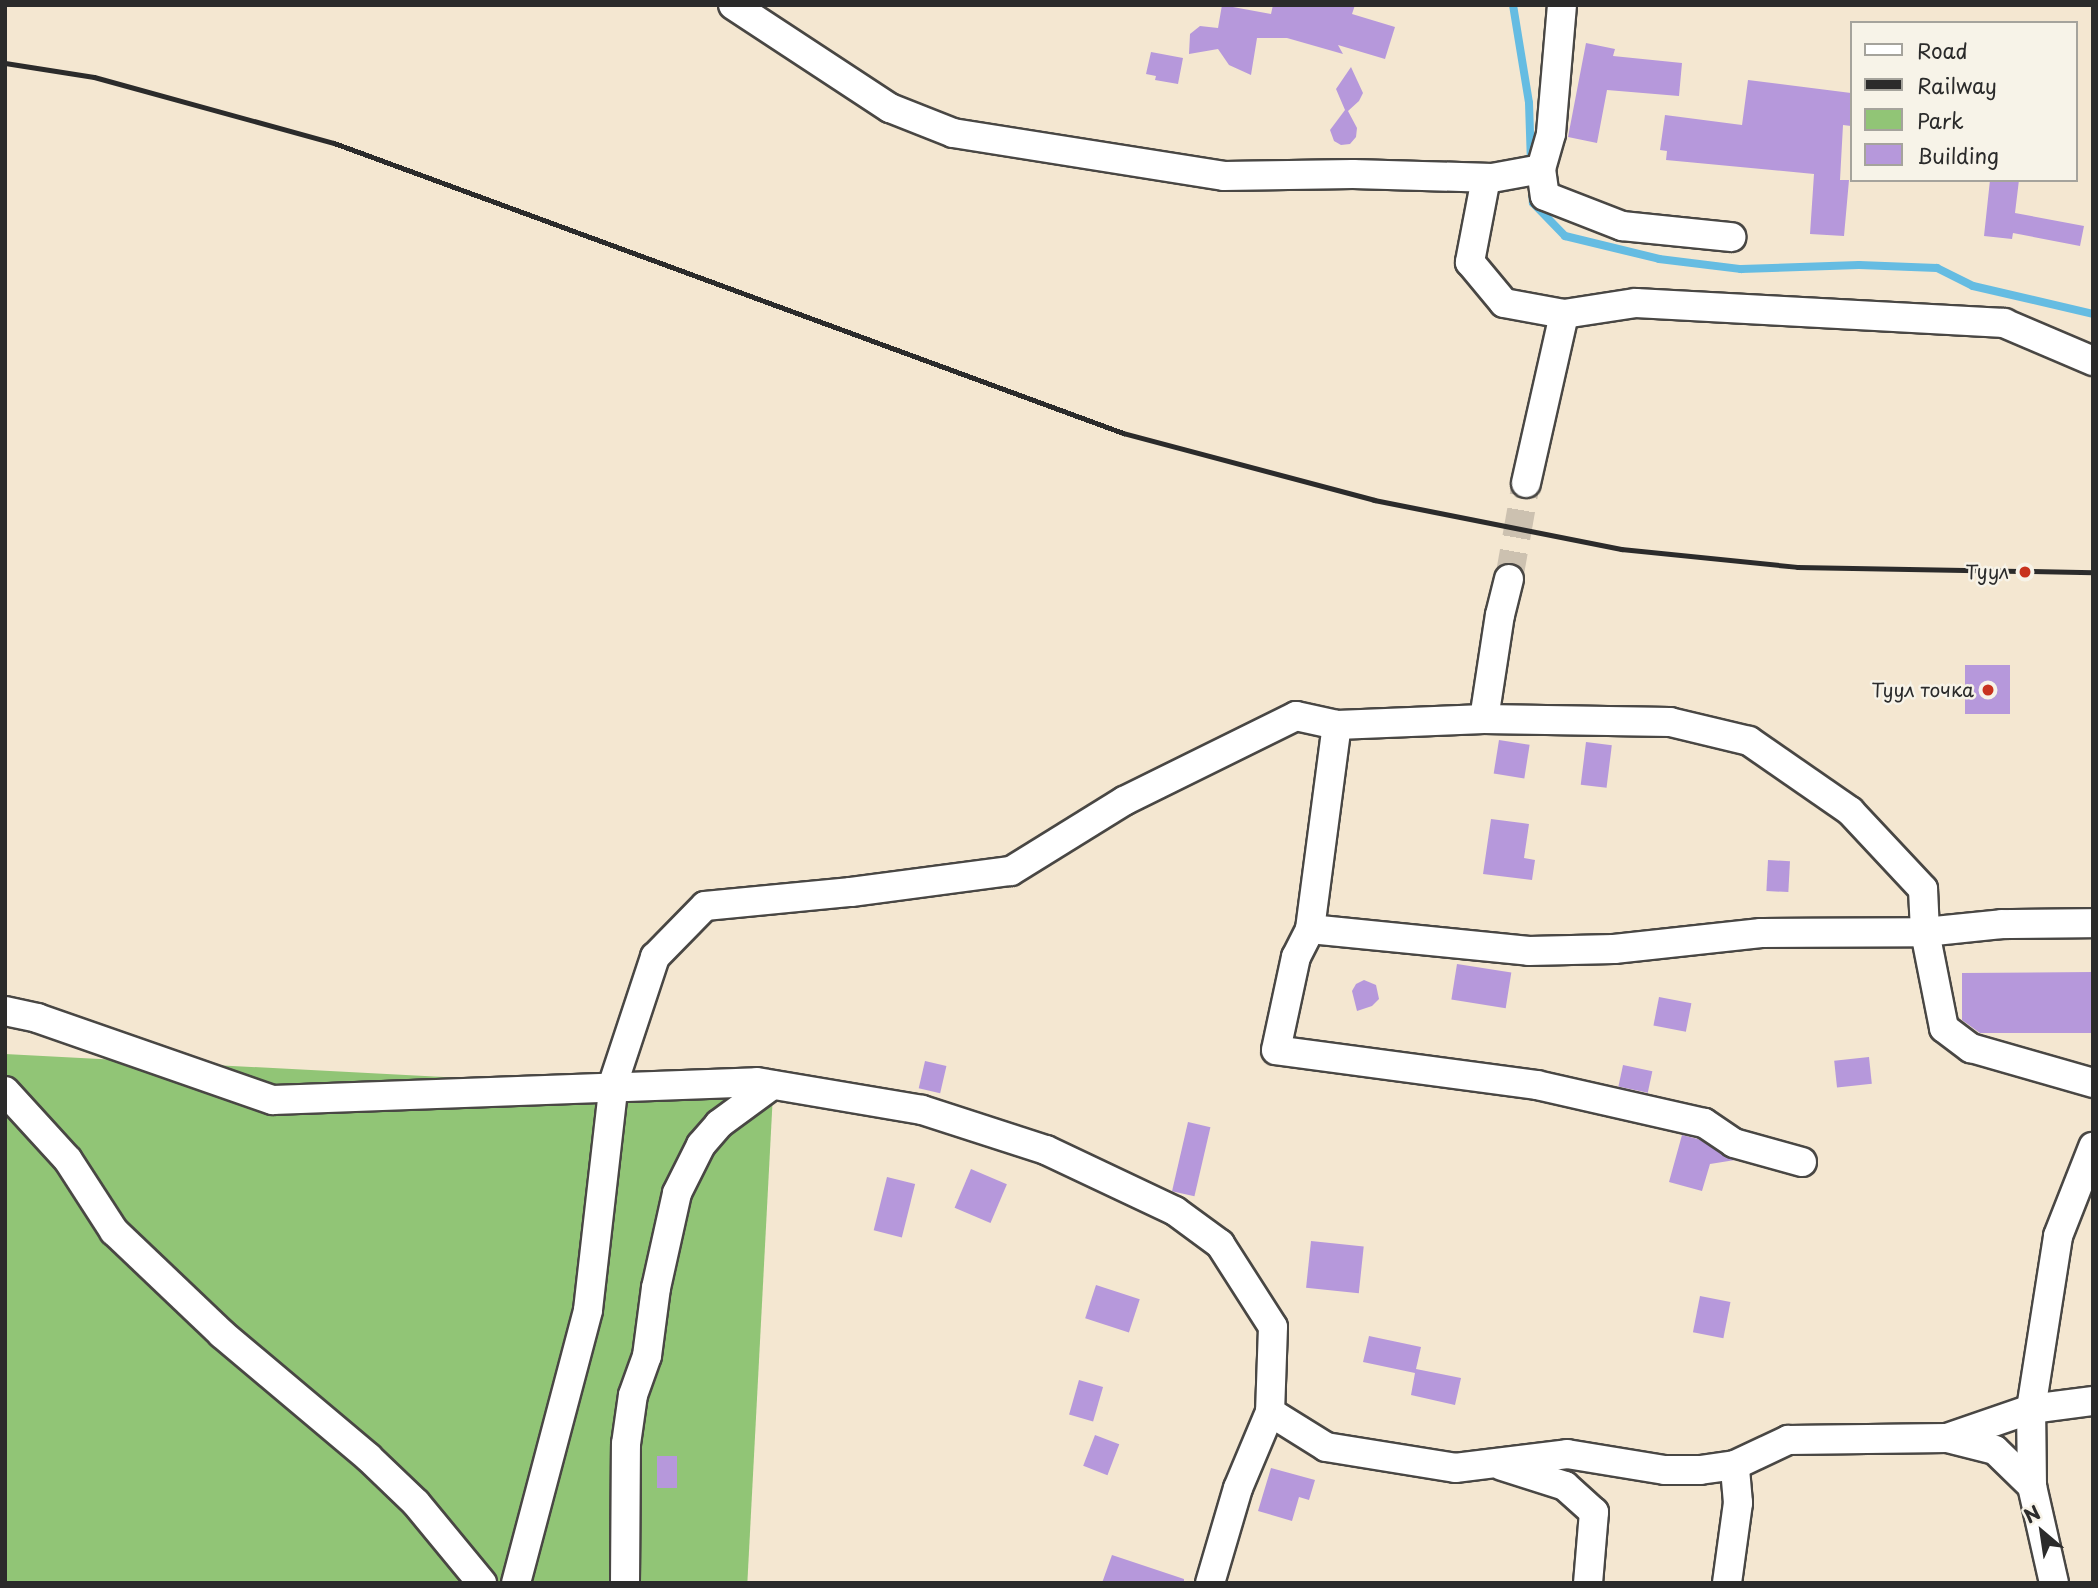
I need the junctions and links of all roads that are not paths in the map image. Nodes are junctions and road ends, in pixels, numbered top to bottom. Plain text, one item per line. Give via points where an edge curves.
1 (733, 5) edge
2 (1562, 5) edge
3 (1533, 171) junction
4 (1486, 178) junction
5 (1731, 237) dead end
6 (1564, 314) junction
7 (2093, 361) edge
8 (1525, 483) tunnel mouth
9 (1510, 579) tunnel mouth
10 (1485, 719) junction
11 (1337, 725) junction
12 (2093, 923) edge
13 (1310, 929) junction
14 (1925, 932) junction
15 (5, 1011) edge
16 (2093, 1083) edge
17 (772, 1085) junction
18 (613, 1088) junction
19 (5, 1091) edge
20 (2093, 1147) edge
21 (1802, 1163) dead end
22 (2093, 1401) edge
23 (2031, 1409) junction
24 (1270, 1412) junction
25 (1947, 1438) junction
26 (1493, 1463) junction
27 (1735, 1465) junction
28 (2032, 1486) junction
29 (482, 1583) edge
30 (516, 1583) edge
31 (625, 1583) edge
32 (1210, 1583) edge
33 (1588, 1583) edge
34 (1727, 1583) edge
35 (2054, 1583) edge

1 - 4 street via 890,107 953,133 1224,176
2 - 3 street via 1551,134
3 - 4 street
3 - 5 street via 1545,196 1622,226
4 - 6 street via 1470,262 1504,303
6 - 7 street via 1636,303 2004,323
6 - 8 street
9 - 10 street via 1500,615
10 - 11 street
10 - 14 street via 1670,722 1749,741 1850,811 1923,889
11 - 13 street
11 - 18 street via 1296,716 1125,801 1011,871 705,906 655,957
12 - 14 street via 2002,924
13 - 14 street via 1529,951 1614,949 1761,933
13 - 21 street via 1296,957 1276,1051 1537,1086 1704,1123 1734,1143
14 - 16 street via 1944,1028 1971,1048
15 - 18 street via 272,1100
17 - 18 street
17 - 24 street via 922,1110 1046,1150 1175,1211 1220,1244 1273,1327
17 - 31 street via 719,1124 701,1145 677,1194 626,1444
18 - 30 street via 588,1310
19 - 29 street via 68,1160 114,1231 212,1325 368,1457 416,1503
20 - 23 street via 2058,1236
22 - 23 street
23 - 25 street
23 - 28 street
24 - 26 street via 1326,1447 1455,1468
24 - 32 street via 1238,1488
25 - 27 street via 1788,1440
25 - 28 street via 1995,1450
26 - 27 street via 1567,1454 1665,1470
26 - 33 street via 1565,1486 1594,1512
27 - 34 street via 1738,1503
28 - 35 street

